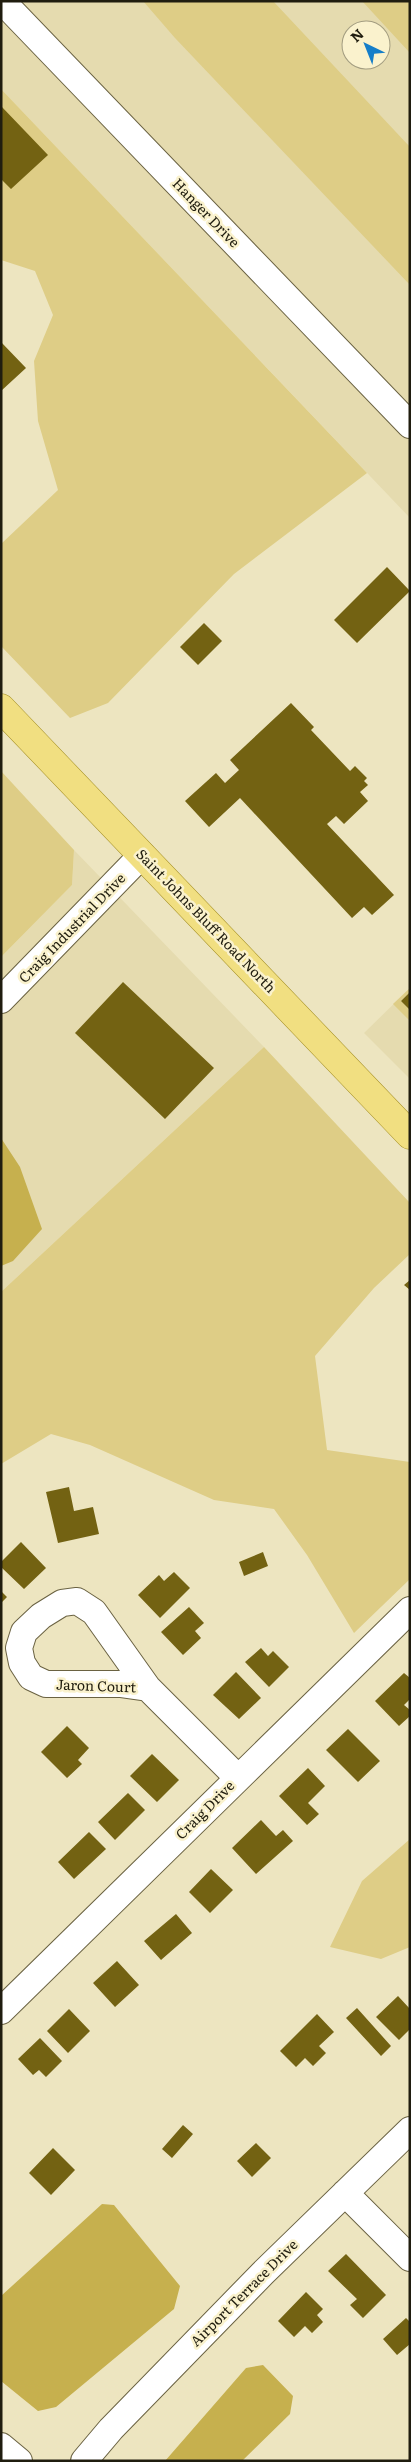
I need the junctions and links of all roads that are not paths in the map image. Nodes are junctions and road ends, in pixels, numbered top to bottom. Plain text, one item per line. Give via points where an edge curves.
1 (2, 1) edge
2 (410, 426) edge
3 (1, 708) edge
4 (142, 855) junction
5 (1, 1000) edge
6 (410, 1135) edge
7 (410, 1610) edge
8 (148, 1688) junction
9 (238, 1778) junction
10 (1, 2011) edge
11 (410, 2130) edge
12 (345, 2193) junction
13 (410, 2258) edge
14 (1, 2446) edge
15 (19, 2461) edge
16 (84, 2461) edge

1 - 2 street, Hanger Drive
3 - 4 main road, Saint Johns Bluff Road North
4 - 5 street, Craig Industrial Drive
4 - 6 main road, Saint Johns Bluff Road North
7 - 9 street, Craig Drive
8 - 8 street, Jaron Court via 94,1612 77,1601 62,1603 24,1632 19,1648 22,1664 31,1676 46,1684 120,1684
8 - 9 street, Jaron Court
9 - 10 street, Craig Drive
11 - 12 street, Airport Terrace Drive
12 - 13 street
12 - 16 street, Airport Terrace Drive via 111,2429
14 - 15 street

